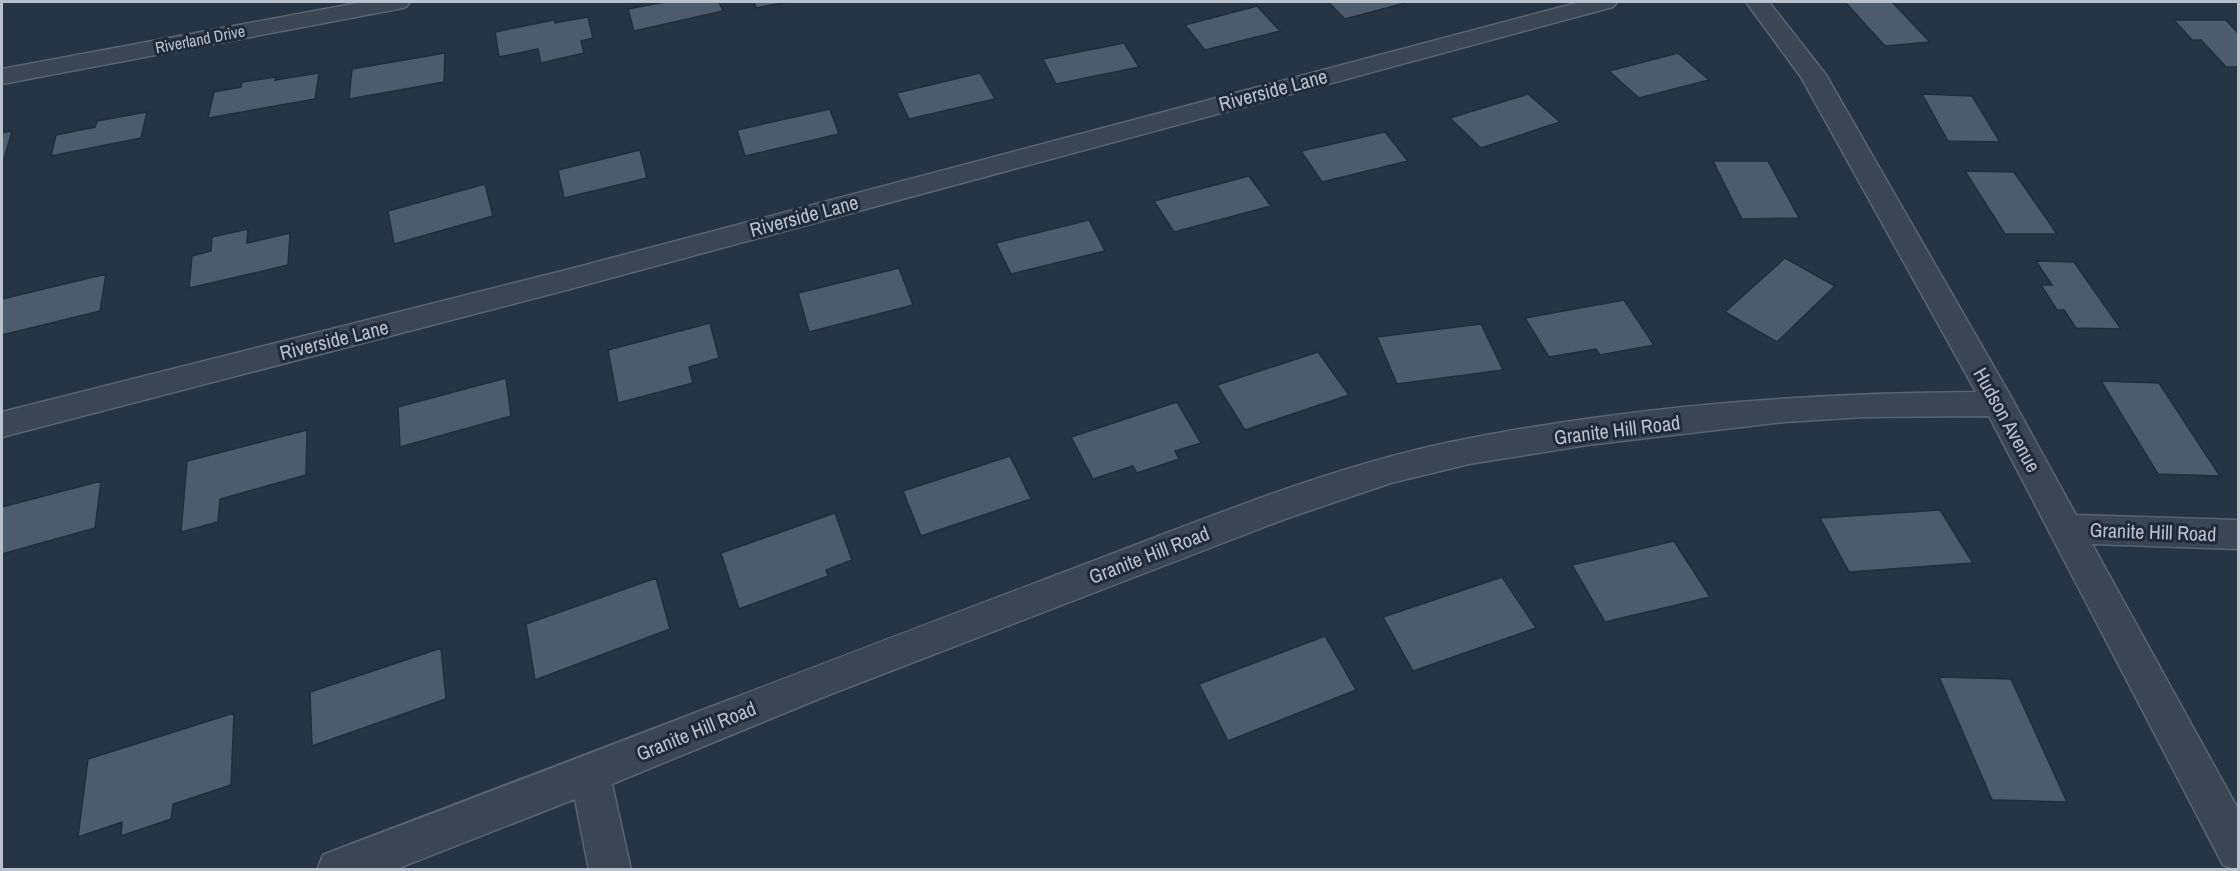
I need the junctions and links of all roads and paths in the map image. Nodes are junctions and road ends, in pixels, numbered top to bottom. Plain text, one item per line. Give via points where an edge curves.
1 (398, 2) edge
2 (1605, 2) edge
3 (1756, 2) edge
4 (2, 77) edge
5 (2000, 404) junction
6 (2, 425) edge
7 (2068, 529) junction
8 (2238, 534) edge
9 (590, 774) junction
10 (2238, 850) edge
11 (338, 870) edge
12 (610, 870) edge

1 - 4 street, Riverland Drive
2 - 6 street, Riverside Lane via 581,276
3 - 5 street, Hudson Avenue via 1813,75
5 - 7 street, Hudson Avenue
5 - 9 street, Granite Hill Road via 1864,405 1773,411 1587,432 1469,451 1391,470 1274,507 828,677
7 - 8 street, Granite Hill Road
7 - 10 street, Hudson Avenue
9 - 11 street, Granite Hill Road
9 - 12 street

